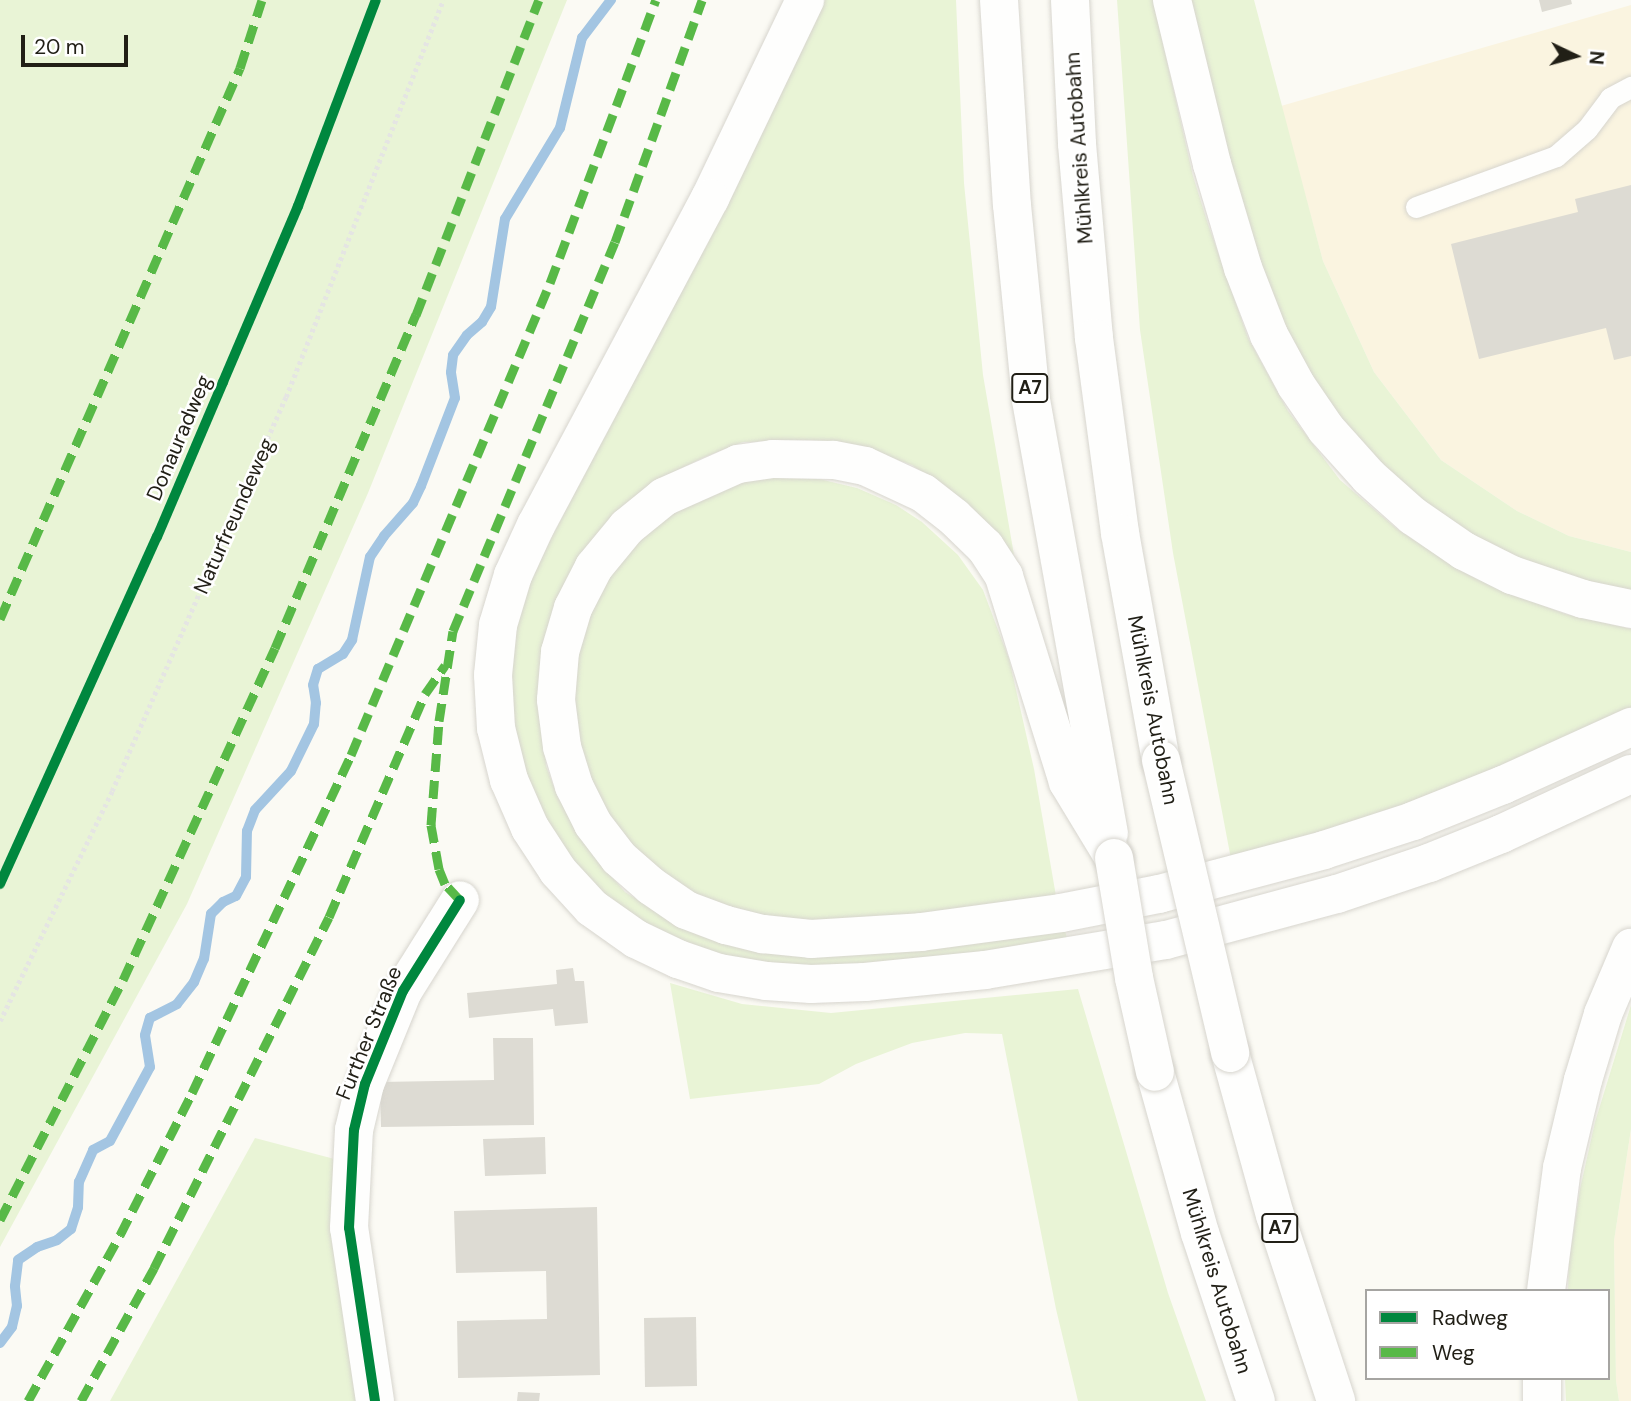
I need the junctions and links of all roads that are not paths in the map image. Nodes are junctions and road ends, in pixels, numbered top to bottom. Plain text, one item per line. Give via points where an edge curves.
1 (805, 0) edge
2 (999, 0) edge
3 (1070, 0) edge
4 (1172, 0) edge
5 (1631, 87) edge
6 (1416, 208) dead end
7 (1631, 609) edge
8 (1631, 727) edge
9 (1631, 774) edge
10 (1083, 777) junction
11 (460, 900) dead end
12 (1631, 948) edge
13 (1546, 1289) edge
14 (1542, 1380) edge
15 (375, 1401) edge
16 (1256, 1401) edge
17 (1336, 1401) edge
18 (1542, 1401) edge

1 - 9 main road via 710,198 536,525 513,575 498,625 493,676 496,728 509,780 530,828 558,871 592,908 636,939 678,959 719,973 766,981 865,982 985,970 1166,940 1325,897 1429,863
2 - 10 main road, Mühlkreis Autobahn / A7 via 1031,400
3 - 17 main road, Mühlkreis Autobahn / A7, bridge via 1094,338 1120,533 1161,760 1230,1053
4 - 7 main road via 1243,268 1269,335 1326,429 1369,477 1413,516 1464,551 1512,575 1583,599
5 - 6 lane via 1610,98 1587,129 1556,156
8 - 10 main road via 1413,821 1240,875 1147,897 984,925 810,939 763,934 686,910 619,858 593,824 562,747 556,700 560,652 573,608 594,567 627,527 664,496 738,464 772,459 833,460 865,466 923,493 985,547 1004,576
10 - 16 main road, Mühlkreis Autobahn / A7, bridge via 1114,858 1155,1072 1200,1233
11 - 15 main road, Further Straße via 403,991 365,1084 354,1130 349,1228
12 - 13 main road via 1603,1014 1583,1080 1562,1168
14 - 18 main road

